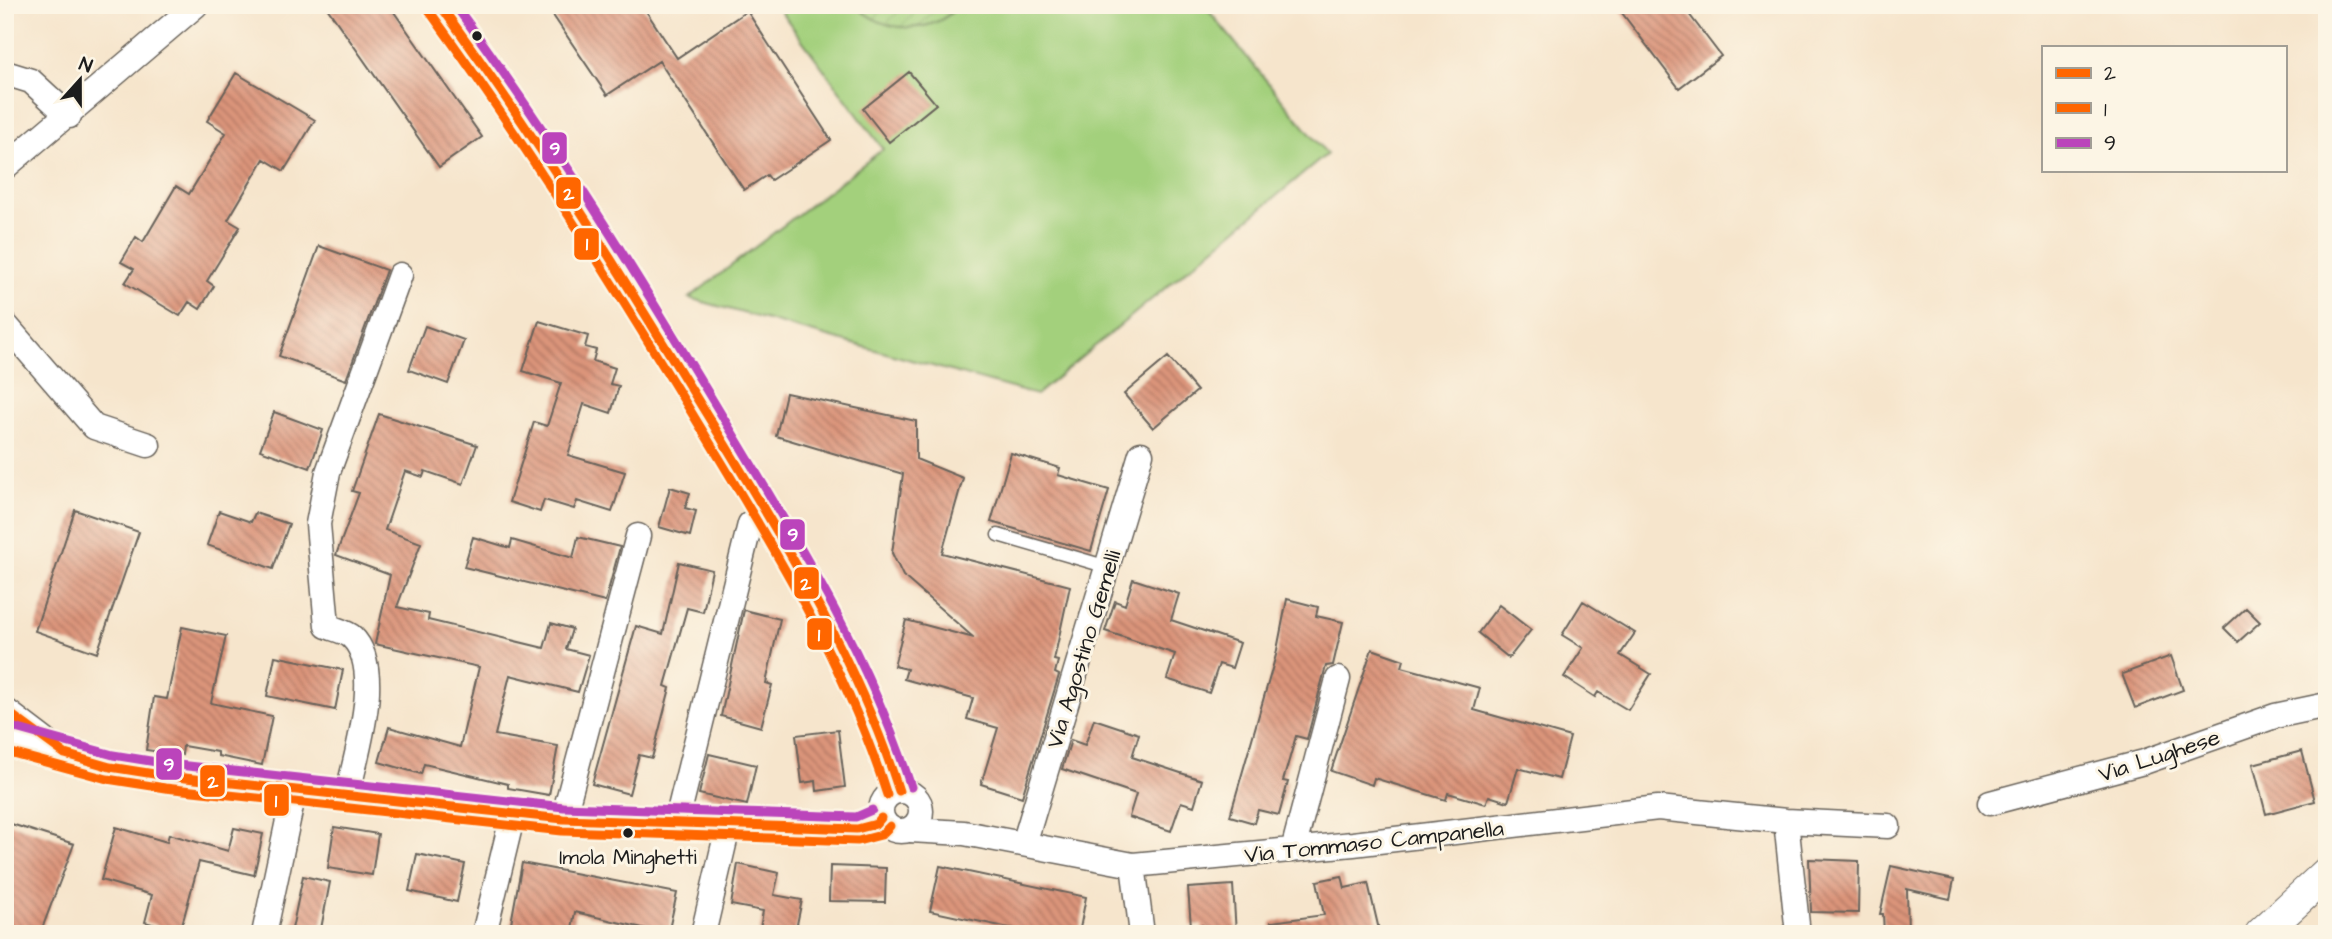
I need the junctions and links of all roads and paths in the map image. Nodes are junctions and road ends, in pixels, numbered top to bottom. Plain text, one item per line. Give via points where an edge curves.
1 (196, 5) edge
2 (440, 5) edge
3 (5, 74) edge
4 (69, 116) junction
5 (5, 167) edge
6 (400, 275) dead end
7 (5, 324) edge
8 (148, 444) dead end
9 (1142, 454) dead end
10 (750, 524) dead end
11 (998, 535) dead end
12 (638, 536) dead end
13 (1108, 567) junction
14 (1338, 679) dead end
15 (2327, 705) edge
16 (5, 710) edge
17 (5, 738) edge
18 (65, 754) junction
19 (899, 791) junction
20 (294, 792) junction
21 (347, 797) junction
22 (1990, 803) dead end
23 (513, 814) junction
24 (563, 818) junction
25 (881, 818) junction
26 (916, 820) junction
27 (1786, 821) junction
28 (676, 824) junction
29 (1888, 826) dead end
30 (728, 827) junction
31 (1024, 844) junction
32 (1293, 850) junction
33 (1132, 865) junction
34 (2327, 873) edge
35 (264, 934) edge
36 (484, 934) edge
37 (703, 934) edge
38 (1142, 934) edge
39 (1798, 934) edge
40 (2262, 934) edge

1 - 4 street
2 - 19 street via 642,304 808,581 869,703
3 - 4 street via 31,81
4 - 5 street
6 - 21 street via 328,472 318,524 327,626 352,636 366,660 369,684
7 - 8 street via 94,427
9 - 13 street, Via Agostino Gemelli
10 - 28 street
11 - 13 lane
12 - 24 street
13 - 31 street, Via Agostino Gemelli
14 - 32 street
15 - 22 street, Via Lughese via 2275,716 2144,762
16 - 18 street
17 - 18 street
18 - 20 street via 110,767
19 - 25 street via 884,800
19 - 26 street via 912,794
20 - 21 street
20 - 35 street
21 - 23 street
23 - 24 street
23 - 36 street
24 - 28 street
25 - 26 street, Via Tommaso Campanella via 896,831
25 - 30 street via 857,829
26 - 31 street, Via Tommaso Campanella
27 - 29 street, Via Tommaso Campanella
27 - 32 street, Via Tommaso Campanella via 1658,808
27 - 39 street
28 - 30 street
30 - 37 street
31 - 33 street, Via Tommaso Campanella
32 - 33 street, Via Tommaso Campanella
33 - 38 street
34 - 40 street

